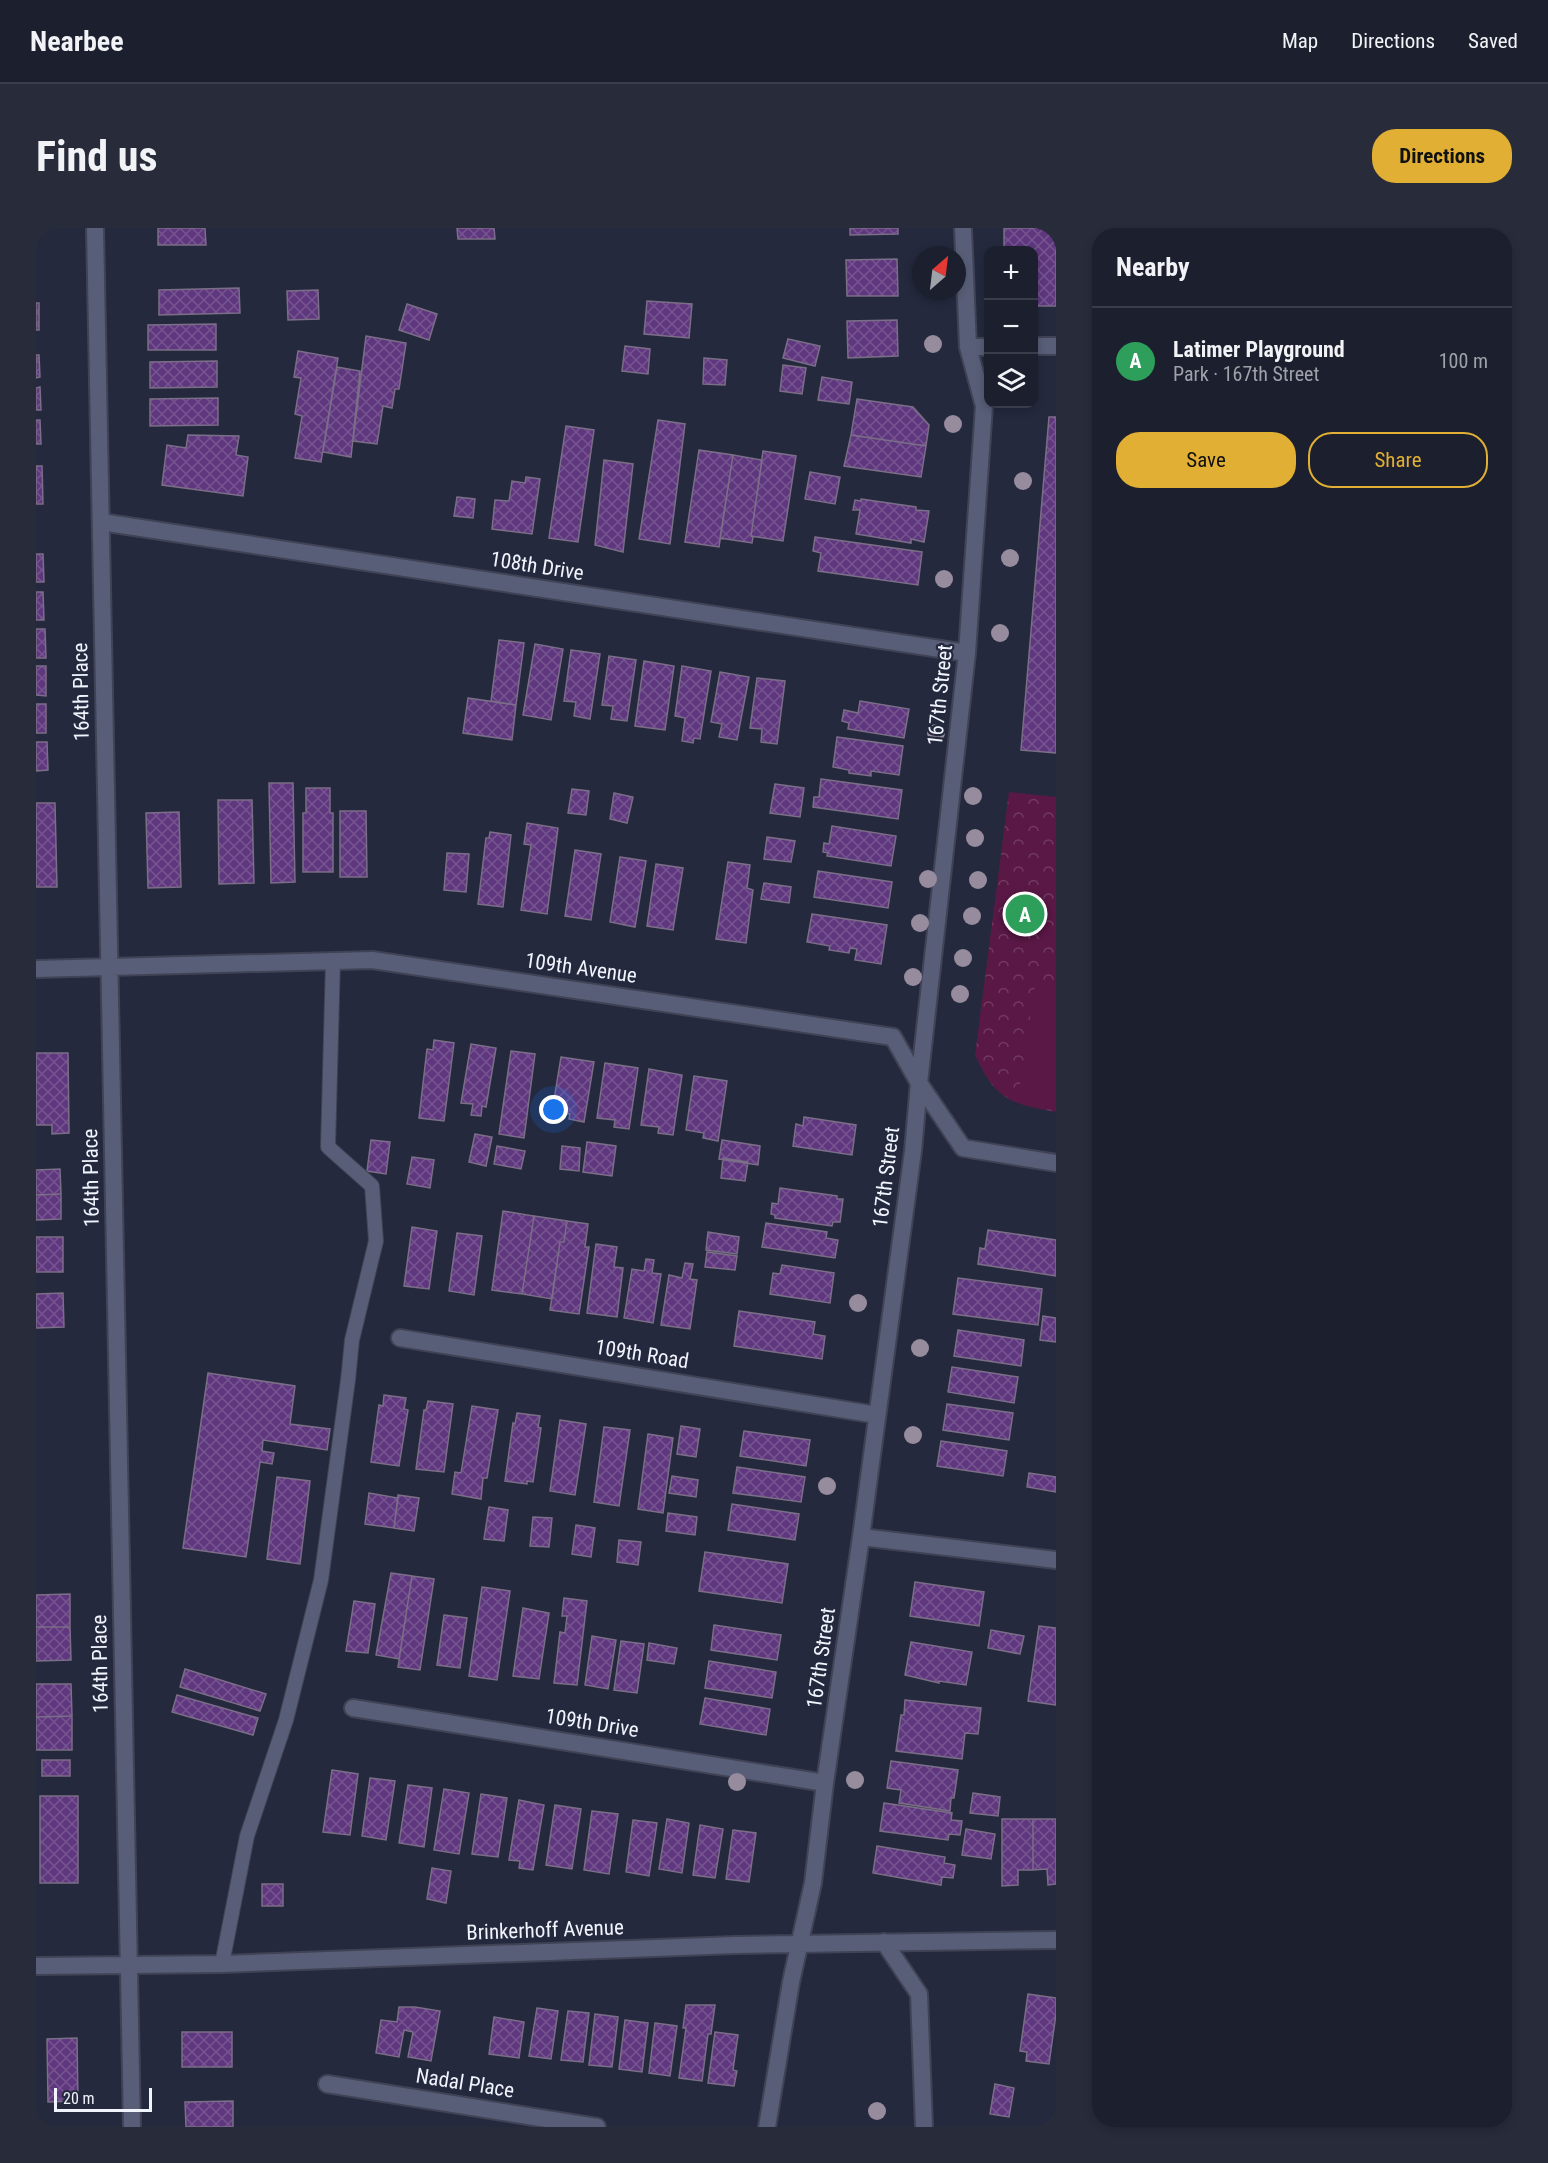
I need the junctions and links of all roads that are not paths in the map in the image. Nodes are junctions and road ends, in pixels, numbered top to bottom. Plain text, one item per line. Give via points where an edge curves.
1 (95, 228) edge
2 (963, 228) edge
3 (1038, 346) edge
4 (1056, 346) edge
5 (968, 347) junction
6 (984, 347) edge
7 (101, 522) junction
8 (967, 653) junction
9 (333, 960) junction
10 (109, 967) junction
11 (36, 969) edge
12 (919, 1083) junction
13 (1056, 1163) edge
14 (400, 1338) dead end
15 (877, 1415) junction
16 (861, 1537) junction
17 (1056, 1560) edge
18 (353, 1708) dead end
19 (825, 1783) junction
20 (1056, 1940) edge
21 (884, 1942) junction
22 (799, 1945) junction
23 (222, 1964) junction
24 (36, 1966) edge
25 (128, 1966) junction
26 (327, 2084) dead end
27 (132, 2127) edge
28 (597, 2127) edge
29 (767, 2127) edge
30 (924, 2127) edge

1 - 7 street, 164th Place
2 - 5 street, 167th Street
3 - 4 street
5 - 6 street
5 - 8 street, 167th Street via 984,406
7 - 8 street, 108th Drive
7 - 10 street, 164th Place
8 - 12 street, 167th Street
9 - 10 street, 109th Avenue
9 - 12 street, 109th Avenue via 372,960 893,1037
9 - 23 lane via 328,1147 372,1186 375,1241 352,1340 321,1580 286,1720 247,1836
10 - 11 street, 109th Avenue
10 - 25 street, 164th Place
12 - 13 street, 109th Avenue via 963,1148
12 - 15 street, 167th Street
14 - 15 street, 109th Road
15 - 16 street, 167th Street
16 - 17 street
16 - 19 street, 167th Street
18 - 19 street, 109th Drive
19 - 22 street, 167th Street via 813,1883
20 - 21 street, Brinkerhoff Avenue
21 - 22 street, Brinkerhoff Avenue
21 - 30 street via 919,1994
22 - 23 street, Brinkerhoff Avenue
22 - 29 street, 167th Street
23 - 25 street, Brinkerhoff Avenue
24 - 25 street, Brinkerhoff Avenue
25 - 27 street, 164th Place
26 - 28 street, Nadal Place

